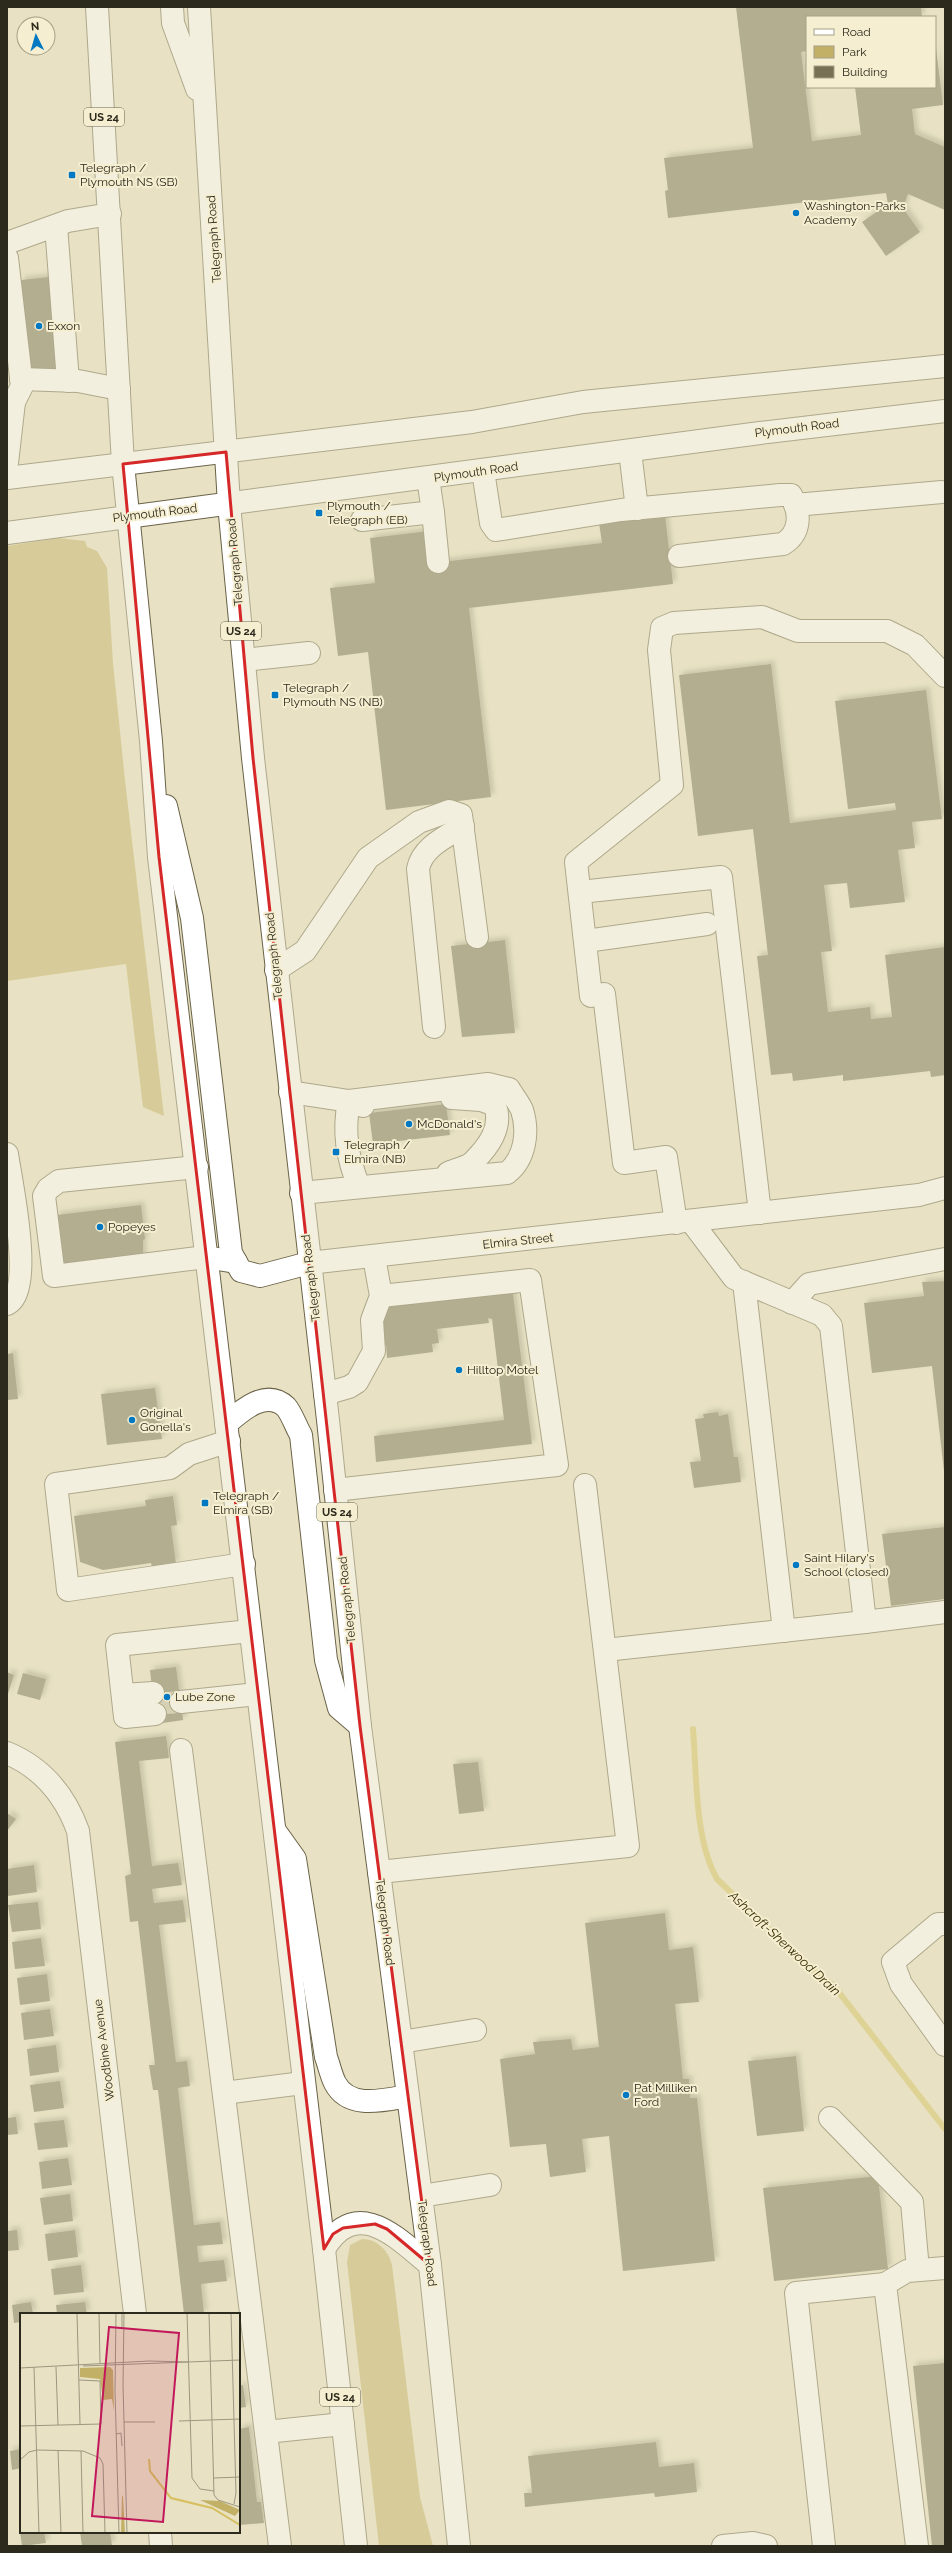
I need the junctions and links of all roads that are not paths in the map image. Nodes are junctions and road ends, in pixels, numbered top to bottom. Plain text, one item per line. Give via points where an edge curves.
1 (97, 7) edge
2 (172, 7) edge
3 (199, 7) edge
4 (205, 110) junction
5 (110, 214) junction
6 (56, 226) junction
7 (7, 243) edge
8 (7, 258) edge
9 (945, 366) edge
10 (21, 379) junction
11 (68, 381) junction
12 (119, 389) junction
13 (10, 405) edge
14 (945, 411) edge
15 (630, 451) junction
16 (226, 452) junction
17 (7, 463) edge
18 (123, 464) junction
19 (483, 471) junction
20 (7, 478) edge
21 (428, 478) junction
22 (942, 492) dead end
23 (229, 504) junction
24 (795, 505) junction
25 (637, 508) junction
26 (433, 512) junction
27 (128, 515) junction
28 (362, 520) dead end
29 (7, 533) edge
30 (679, 556) dead end
31 (438, 562) dead end
32 (309, 653) dead end
33 (244, 660) junction
34 (945, 676) edge
35 (151, 741) junction
36 (463, 826) junction
37 (580, 892) junction
38 (707, 924) dead end
39 (477, 937) dead end
40 (586, 941) junction
41 (276, 970) junction
42 (434, 1027) dead end
43 (290, 1092) junction
44 (349, 1101) junction
45 (7, 1154) edge
46 (196, 1167) junction
47 (430, 1180) junction
48 (359, 1187) junction
49 (945, 1188) edge
50 (301, 1193) junction
51 (760, 1213) junction
52 (683, 1222) junction
53 (374, 1257) junction
54 (206, 1258) junction
55 (945, 1259) edge
56 (236, 1262) junction
57 (309, 1263) junction
58 (744, 1282) junction
59 (381, 1296) junction
60 (792, 1302) junction
61 (8, 1304) edge
62 (325, 1394) junction
63 (228, 1433) junction
64 (585, 1485) dead end
65 (335, 1490) junction
66 (244, 1564) junction
67 (945, 1612) edge
68 (865, 1622) junction
69 (250, 1631) junction
70 (784, 1631) junction
71 (605, 1650) junction
72 (257, 1694) junction
73 (181, 1701) tunnel mouth
74 (154, 1703) tunnel mouth
75 (360, 1726) junction
76 (181, 1750) dead end
77 (7, 1753) edge
78 (273, 1828) junction
79 (379, 1872) junction
80 (945, 1924) edge
81 (474, 2030) dead end
82 (401, 2042) junction
83 (945, 2045) edge
84 (303, 2083) junction
85 (224, 2093) junction
86 (408, 2096) junction
87 (830, 2118) dead end
88 (490, 2186) dead end
89 (421, 2196) junction
90 (324, 2249) junction
91 (430, 2265) junction
92 (945, 2268) edge
93 (918, 2270) junction
94 (885, 2284) junction
95 (134, 2313) edge
96 (343, 2424) junction
97 (266, 2432) junction
98 (160, 2533) edge
99 (162, 2546) edge
100 (280, 2546) edge
101 (356, 2546) edge
102 (459, 2546) edge
103 (724, 2546) edge
104 (766, 2546) edge
105 (824, 2546) edge
106 (917, 2546) edge

1 - 5 main road, US 24
2 - 4 main road via 173,23
3 - 4 main road, Telegraph Road / US 24
4 - 16 main road, Telegraph Road / US 24
5 - 6 main road via 68,221
5 - 12 main road, US 24
6 - 7 main road
6 - 11 main road
8 - 10 main road
9 - 16 main road via 583,402 472,422
10 - 11 main road
10 - 13 main road via 22,386
11 - 12 main road
12 - 18 main road, US 24
13 - 17 main road
14 - 15 main road, Plymouth Road
15 - 19 main road, Plymouth Road
15 - 25 main road
16 - 18 main road
16 - 23 main road, Telegraph Road / US 24
18 - 20 main road
18 - 27 main road, US 24
19 - 21 main road, Plymouth Road
19 - 25 main road via 491,523 496,530
21 - 23 main road, Plymouth Road
21 - 26 main road
22 - 24 main road
23 - 27 main road, Plymouth Road
23 - 33 main road, Telegraph Road / US 24
24 - 25 main road via 791,496 780,495
24 - 30 main road via 797,529 792,538 783,544
26 - 28 main road
26 - 31 main road
27 - 29 main road, Plymouth Road
27 - 35 main road, US 24
32 - 33 main road
33 - 41 main road, Telegraph Road / US 24
34 - 37 main road via 915,645 887,631 798,632 762,617 674,624 662,628 659,650 672,786 576,862
35 - 46 main road, US 24 via 159,857
35 - 56 main road via 192,918 231,1253
36 - 39 main road
36 - 41 main road via 461,815 449,811 436,814 419,822 368,858 305,951
36 - 42 main road via 430,848 420,859 418,869
37 - 40 main road
37 - 51 main road via 721,876
38 - 40 main road
40 - 52 main road via 591,996 604,994 624,1163 666,1157
41 - 43 main road, Telegraph Road / US 24
43 - 44 main road
43 - 50 main road, Telegraph Road / US 24
44 - 47 main road via 370,1109 465,1098 496,1105 498,1128 473,1163
44 - 47 main road via 488,1084 509,1089 522,1110 525,1134 521,1157 516,1166 507,1173
44 - 48 main road via 345,1122 346,1144
45 - 61 main road via 22,1267 16,1297
46 - 54 main road, US 24
46 - 54 main road via 59,1181 48,1189 44,1196 54,1276
47 - 48 main road
48 - 50 main road
49 - 51 main road, Elmira Street via 919,1195
50 - 57 main road, Telegraph Road / US 24
51 - 52 main road, Elmira Street
52 - 53 main road, Elmira Street
52 - 58 main road via 734,1278
53 - 57 main road, Elmira Street
53 - 59 main road
54 - 56 main road
54 - 63 main road, US 24
55 - 60 main road via 809,1284
56 - 57 main road, Elmira Street via 242,1271 260,1276
57 - 62 main road, Telegraph Road / US 24
58 - 60 main road
58 - 70 main road
59 - 62 main road via 372,1320 374,1351 364,1370 357,1382 349,1387
59 - 65 main road via 530,1280 557,1465
60 - 68 main road via 822,1315 831,1326
62 - 65 main road, Telegraph Road / US 24
63 - 66 main road, US 24
63 - 66 main road via 189,1454 170,1468 56,1484 68,1590
63 - 75 main road via 246,1407 261,1400 276,1401 286,1408 300,1435 326,1660 339,1708
64 - 71 main road
65 - 75 main road, Telegraph Road / US 24
66 - 69 main road, US 24
67 - 68 main road
68 - 70 main road
69 - 72 main road, US 24
69 - 74 main road via 117,1645 123,1701
70 - 71 main road
71 - 79 main road via 628,1846
72 - 73 main road
72 - 78 main road, US 24
75 - 79 main road, Telegraph Road / US 24
76 - 85 main road
77 - 95 main road, Woodbine Avenue via 33,1766 58,1791 73,1817 82,1846
78 - 84 main road, US 24
78 - 86 main road via 295,1859 326,2056 335,2083 344,2095 355,2101
79 - 82 main road, Telegraph Road / US 24
80 - 83 main road via 938,1924 893,1962 902,1984
81 - 82 main road
82 - 86 main road, Telegraph Road / US 24
84 - 85 main road
84 - 90 main road, US 24
85 - 97 main road
86 - 89 main road, Telegraph Road / US 24
87 - 93 main road via 912,2202
88 - 89 main road
89 - 91 main road, Telegraph Road / US 24
90 - 91 main road via 333,2234 343,2228 375,2224 387,2229
90 - 96 main road, US 24
91 - 102 main road, Telegraph Road / US 24
92 - 93 main road
93 - 94 main road via 907,2272
94 - 105 main road via 796,2293
94 - 106 main road
96 - 97 main road
96 - 101 main road, US 24
97 - 100 main road
98 - 99 main road
103 - 104 main road via 753,2543

